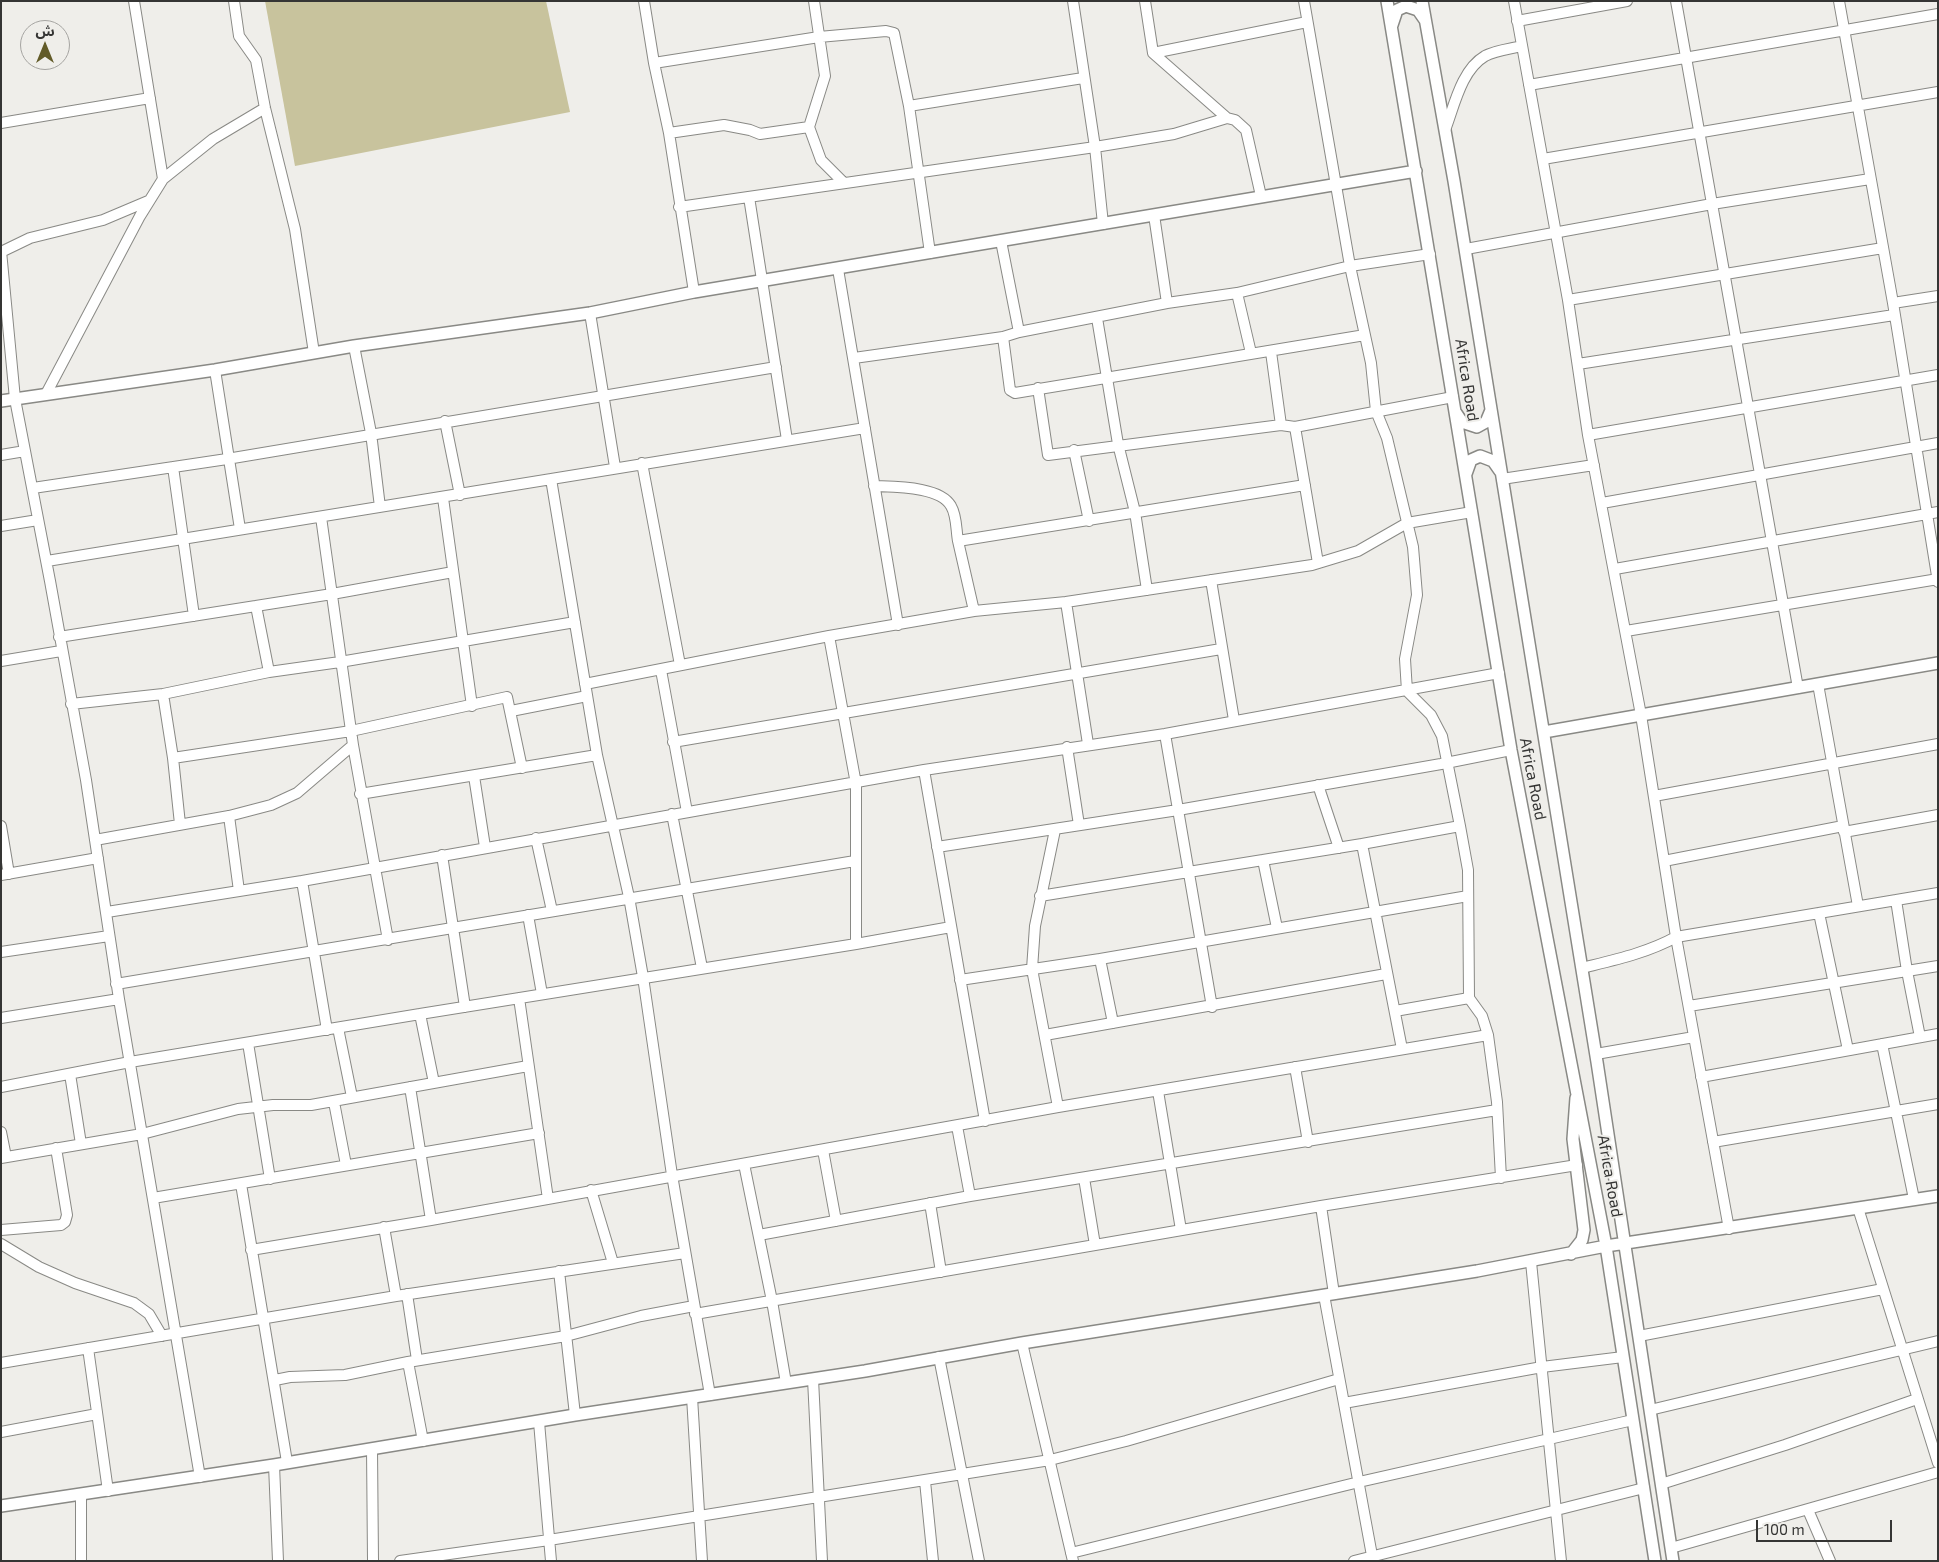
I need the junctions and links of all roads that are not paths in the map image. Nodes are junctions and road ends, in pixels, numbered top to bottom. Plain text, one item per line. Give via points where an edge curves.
1 (134, 1) edge
2 (234, 1) edge
3 (644, 1) edge
4 (814, 1) edge
5 (1073, 1) edge
6 (1145, 1) edge
7 (1304, 1) edge
8 (1387, 1) edge
9 (1422, 1) edge
10 (1514, 1) edge
11 (1627, 1) edge
12 (1676, 1) edge
13 (1839, 1) edge
14 (1938, 14) edge
15 (1517, 21) junction
16 (1307, 22) junction
17 (1426, 22) junction
18 (1392, 29) junction
19 (1844, 30) junction
20 (819, 37) junction
21 (1522, 46) junction
22 (1153, 53) junction
23 (1686, 59) junction
24 (654, 63) junction
25 (1083, 78) junction
26 (1529, 85) junction
27 (1938, 92) edge
28 (150, 98) junction
29 (909, 106) junction
30 (1857, 106) junction
31 (265, 108) junction
32 (1227, 118) junction
33 (1, 123) edge
34 (809, 127) junction
35 (1445, 130) junction
36 (1699, 131) junction
37 (669, 134) junction
38 (1095, 148) junction
39 (1543, 158) junction
40 (1416, 170) junction
41 (917, 173) junction
42 (1870, 178) junction
43 (163, 179) junction
44 (844, 182) junction
45 (1336, 184) junction
46 (1261, 196) junction
47 (749, 197) junction
48 (149, 200) junction
49 (1712, 204) junction
50 (679, 207) junction
51 (1154, 215) junction
52 (1103, 224) junction
53 (1555, 232) junction
54 (1001, 241) junction
55 (1883, 248) junction
56 (1466, 249) junction
57 (1, 252) edge
58 (930, 252) junction
59 (1430, 254) junction
60 (2, 263) edge
61 (1350, 266) junction
62 (838, 269) junction
63 (1726, 274) junction
64 (763, 281) junction
65 (694, 292) junction
66 (1237, 293) junction
67 (1938, 296) edge
68 (1568, 300) junction
69 (1168, 303) junction
70 (1893, 303) junction
71 (590, 313) junction
72 (1894, 315) junction
73 (1098, 318) junction
74 (1020, 332) junction
75 (5, 334) edge
76 (1365, 335) junction
77 (1003, 337) junction
78 (1737, 339) junction
79 (354, 346) junction
80 (1270, 352) junction
81 (314, 353) junction
82 (1251, 353) junction
83 (854, 358) junction
84 (1578, 364) junction
85 (776, 368) junction
86 (215, 370) junction
87 (1938, 375) edge
88 (1108, 379) junction
89 (1904, 382) junction
90 (1038, 388) junction
91 (46, 394) junction
92 (603, 396) junction
93 (15, 399) junction
94 (1, 401) edge
95 (1454, 403) junction
96 (1491, 407) junction
97 (1749, 408) junction
98 (1376, 411) junction
99 (445, 421) junction
100 (1281, 425) junction
101 (1295, 427) junction
102 (865, 428) junction
103 (371, 433) junction
104 (1588, 436) junction
105 (787, 440) junction
106 (1938, 443) edge
107 (1118, 444) junction
108 (1915, 447) junction
109 (1074, 450) junction
110 (26, 451) junction
111 (1, 455) edge
112 (227, 459) junction
113 (642, 463) junction
114 (1594, 465) junction
115 (173, 467) junction
116 (615, 467) junction
117 (1761, 474) junction
118 (1502, 477) junction
119 (551, 479) junction
120 (1466, 479) junction
121 (1305, 485) junction
122 (874, 486) junction
123 (33, 488) junction
124 (460, 495) junction
125 (443, 498) junction
126 (1602, 503) junction
127 (380, 508) junction
128 (1135, 512) junction
129 (1472, 512) junction
130 (1938, 512) edge
131 (1925, 514) junction
132 (322, 517) junction
133 (38, 520) junction
134 (1089, 521) junction
135 (1408, 523) junction
136 (1, 526) edge
137 (240, 529) junction
138 (183, 539) junction
139 (958, 541) junction
140 (1773, 541) junction
141 (47, 561) junction
142 (1318, 563) junction
143 (1615, 569) junction
144 (454, 572) junction
145 (1210, 580) junction
146 (1938, 580) edge
147 (1147, 590) junction
148 (332, 594) junction
149 (1066, 602) junction
150 (1784, 604) junction
151 (256, 606) junction
152 (974, 611) junction
153 (194, 616) junction
154 (575, 622) junction
155 (898, 625) junction
156 (1626, 631) junction
157 (828, 636) junction
158 (59, 637) junction
159 (464, 640) junction
160 (1221, 649) junction
161 (61, 650) junction
162 (1, 661) edge
163 (340, 662) junction
164 (1938, 663) edge
165 (680, 665) junction
166 (661, 670) junction
167 (269, 672) junction
168 (1076, 672) junction
169 (1500, 673) junction
170 (585, 684) junction
171 (1818, 684) junction
172 (1798, 688) junction
173 (1407, 691) junction
174 (163, 694) junction
175 (587, 696) junction
176 (71, 704) junction
177 (472, 706) junction
178 (511, 711) junction
179 (844, 712) junction
180 (1641, 715) junction
181 (1234, 720) junction
182 (351, 731) junction
183 (1544, 732) junction
184 (1165, 734) junction
185 (673, 742) junction
186 (1088, 744) junction
187 (1938, 744) edge
188 (353, 745) junction
189 (1067, 748) junction
190 (1511, 750) junction
191 (596, 755) junction
192 (174, 758) junction
193 (1447, 763) junction
194 (1833, 763) junction
195 (522, 768) junction
196 (924, 770) junction
197 (474, 776) junction
198 (856, 784) junction
199 (1318, 785) junction
200 (360, 794) junction
201 (1654, 796) junction
202 (1178, 810) junction
203 (687, 812) junction
204 (672, 814) junction
205 (1938, 815) edge
206 (229, 816) junction
207 (180, 824) junction
208 (613, 824) junction
209 (1079, 825) junction
210 (1, 826) edge
211 (1460, 826) junction
212 (1844, 829) junction
213 (1055, 830) junction
214 (536, 838) junction
215 (95, 840) junction
216 (1362, 844) junction
217 (486, 847) junction
218 (937, 848) junction
219 (1339, 848) junction
220 (442, 855) junction
221 (98, 858) junction
222 (1263, 860) junction
223 (855, 861) junction
224 (1664, 861) junction
225 (374, 867) junction
226 (1188, 872) junction
227 (5, 875) edge
228 (302, 881) junction
229 (686, 888) junction
230 (239, 891) junction
231 (1938, 893) edge
232 (1040, 896) junction
233 (1468, 896) junction
234 (629, 897) junction
235 (1896, 900) junction
236 (1858, 906) junction
237 (552, 911) junction
238 (106, 912) junction
239 (1374, 912) junction
240 (1819, 913) junction
241 (528, 915) junction
242 (951, 926) junction
243 (1277, 928) junction
244 (452, 929) junction
245 (109, 936) junction
246 (1676, 938) junction
247 (388, 940) junction
248 (1200, 942) junction
249 (856, 944) junction
250 (1, 952) edge
251 (313, 953) junction
252 (1100, 958) junction
253 (1938, 966) edge
254 (702, 968) junction
255 (1582, 968) junction
256 (1032, 969) junction
257 (1906, 971) junction
258 (1386, 974) junction
259 (643, 977) junction
260 (960, 980) junction
261 (1833, 983) junction
262 (116, 984) junction
263 (542, 994) junction
264 (519, 998) junction
265 (1469, 998) junction
266 (119, 999) junction
267 (465, 1006) junction
268 (1212, 1006) junction
269 (1689, 1006) junction
270 (1395, 1011) junction
271 (420, 1014) junction
272 (1, 1018) edge
273 (1113, 1024) junction
274 (338, 1028) junction
275 (327, 1030) junction
276 (1938, 1034) edge
277 (1045, 1035) junction
278 (1488, 1035) junction
279 (1694, 1036) junction
280 (1920, 1038) junction
281 (248, 1042) junction
282 (1882, 1044) junction
283 (1402, 1049) junction
284 (1848, 1050) junction
285 (1596, 1054) junction
286 (130, 1062) junction
287 (528, 1066) junction
288 (1295, 1068) junction
289 (70, 1074) junction
290 (1701, 1077) junction
291 (434, 1083) junction
292 (1, 1087) edge
293 (410, 1087) junction
294 (1158, 1091) junction
295 (1577, 1092) junction
296 (352, 1097) junction
297 (334, 1102) junction
298 (1938, 1104) edge
299 (258, 1106) junction
300 (1058, 1107) junction
301 (1497, 1110) junction
302 (1896, 1112) junction
303 (985, 1121) junction
304 (957, 1126) junction
305 (1, 1132) edge
306 (539, 1133) junction
307 (142, 1134) junction
308 (1308, 1142) junction
309 (1713, 1142) junction
310 (81, 1144) junction
311 (56, 1148) junction
312 (822, 1150) junction
313 (420, 1152) junction
314 (4, 1158) edge
315 (744, 1164) junction
316 (346, 1165) junction
317 (1170, 1165) junction
318 (1577, 1165) junction
319 (672, 1175) junction
320 (270, 1178) junction
321 (1084, 1178) junction
322 (1501, 1178) junction
323 (241, 1184) junction
324 (592, 1190) junction
325 (970, 1196) junction
326 (1938, 1196) edge
327 (152, 1198) junction
328 (548, 1199) junction
329 (1914, 1199) junction
330 (930, 1203) junction
331 (1321, 1206) junction
332 (1858, 1208) junction
333 (431, 1220) junction
334 (836, 1221) junction
335 (384, 1227) junction
336 (1729, 1229) junction
337 (1, 1230) edge
338 (1181, 1230) junction
339 (759, 1235) junction
340 (1, 1244) edge
341 (1625, 1244) junction
342 (1095, 1245) junction
343 (1606, 1246) junction
344 (252, 1250) junction
345 (685, 1252) junction
346 (1571, 1254) junction
347 (1531, 1262) junction
348 (613, 1264) junction
349 (559, 1272) junction
350 (942, 1272) junction
351 (1883, 1290) junction
352 (407, 1294) junction
353 (1329, 1295) junction
354 (396, 1296) junction
355 (772, 1302) junction
356 (695, 1310) junction
357 (264, 1319) junction
358 (175, 1334) junction
359 (162, 1336) junction
360 (566, 1336) junction
361 (1639, 1336) junction
362 (1938, 1341) edge
363 (1022, 1343) junction
364 (88, 1348) junction
365 (1900, 1349) junction
366 (1624, 1356) junction
367 (938, 1357) junction
368 (412, 1361) junction
369 (1, 1363) edge
370 (1542, 1367) junction
371 (812, 1379) junction
372 (1339, 1379) junction
373 (275, 1380) junction
374 (786, 1383) junction
375 (710, 1395) junction
376 (692, 1397) junction
377 (1917, 1399) junction
378 (1344, 1403) junction
379 (1650, 1410) junction
380 (98, 1414) junction
381 (575, 1415) junction
382 (1633, 1420) junction
383 (539, 1422) junction
384 (1, 1432) edge
385 (1548, 1440) junction
386 (423, 1441) junction
387 (372, 1450) junction
388 (1050, 1460) junction
389 (287, 1462) junction
390 (1938, 1463) edge
391 (274, 1465) junction
392 (1938, 1472) edge
393 (963, 1474) junction
394 (200, 1477) junction
395 (925, 1481) junction
396 (1359, 1482) junction
397 (1661, 1484) junction
398 (1644, 1488) junction
399 (108, 1491) junction
400 (81, 1495) junction
401 (819, 1496) junction
402 (1, 1506) edge
403 (1556, 1510) junction
404 (1808, 1510) junction
405 (700, 1515) junction
406 (549, 1540) junction
407 (1672, 1548) junction
408 (1072, 1557) edge
409 (1373, 1558) edge
410 (81, 1561) edge
411 (278, 1561) edge
412 (373, 1561) edge
413 (400, 1561) edge
414 (551, 1561) edge
415 (702, 1561) edge
416 (822, 1561) edge
417 (933, 1561) edge
418 (979, 1561) edge
419 (1354, 1561) edge
420 (1560, 1561) edge
421 (1655, 1561) edge
422 (1673, 1561) edge
423 (1830, 1561) edge

1 - 28 street
2 - 31 street via 239,36 256,60
3 - 24 street
4 - 20 street
5 - 25 street
6 - 22 street
7 - 16 street
8 - 18 street, Africa Road
9 - 17 street, Africa Road
10 - 15 street
11 - 15 street
12 - 23 street
13 - 19 street
14 - 19 street
15 - 21 street
16 - 22 street
16 - 45 street
17 - 18 street via 1418,10 1406,6 1397,10
17 - 35 street, Africa Road
18 - 40 street, Africa Road
19 - 23 street
19 - 30 street
20 - 24 street
20 - 29 street via 894,33
20 - 34 street via 826,76
21 - 26 street
21 - 35 street via 1491,53 1476,62 1464,81
22 - 32 street
23 - 26 street
23 - 36 street
24 - 37 street
25 - 29 street
25 - 38 street
26 - 39 street
27 - 30 street
28 - 33 street
28 - 43 street
29 - 41 street
30 - 36 street
30 - 42 street
31 - 43 street via 213,139
31 - 81 street via 295,229
32 - 38 street via 1174,134
32 - 46 street via 1235,120 1246,130
34 - 37 street via 760,134 724,125
34 - 44 street via 821,160
35 - 56 street, Africa Road
36 - 39 street
36 - 49 street
37 - 50 street
38 - 41 street
38 - 52 street
39 - 53 street
40 - 45 street
40 - 59 street, Africa Road
41 - 44 street
41 - 58 street
42 - 49 street
42 - 55 street
43 - 48 street
44 - 47 street
45 - 46 street
45 - 61 street
46 - 51 street
47 - 50 street
47 - 64 street
48 - 57 street via 103,220 30,238
48 - 91 street
49 - 53 street
49 - 63 street
50 - 65 street
51 - 52 street
51 - 69 street
52 - 54 street
53 - 56 street
53 - 68 street
54 - 58 street
54 - 74 street
55 - 63 street
55 - 70 street
56 - 96 street, Africa Road
57 - 60 street
58 - 62 street
59 - 61 street
59 - 95 street, Africa Road
60 - 75 street
61 - 66 street
61 - 76 street
62 - 64 street
62 - 83 street
63 - 68 street
63 - 78 street
64 - 65 street
64 - 85 street
65 - 71 street
66 - 69 street
66 - 82 street
67 - 70 street
68 - 84 street
69 - 73 street
70 - 72 street
71 - 79 street
71 - 92 street
72 - 78 street
72 - 89 street
73 - 74 street
73 - 88 street
74 - 77 street
75 - 93 street
76 - 80 street
76 - 98 street
77 - 83 street
77 - 90 street via 1012,392
78 - 84 street
78 - 97 street
79 - 81 street
79 - 103 street
80 - 82 street
80 - 100 street
81 - 86 street
82 - 88 street
83 - 102 street
84 - 104 street
85 - 92 street
85 - 105 street
86 - 91 street
86 - 112 street
87 - 89 street
88 - 90 street
88 - 107 street
89 - 97 street
89 - 108 street
90 - 109 street via 1048,455
91 - 93 street
92 - 99 street
92 - 116 street
93 - 94 street
93 - 110 street
95 - 96 street via 1462,422 1477,427 1486,422
95 - 98 street
95 - 120 street, Africa Road
96 - 118 street, Africa Road
97 - 104 street
97 - 117 street
98 - 101 street
98 - 135 street via 1387,438
99 - 103 street
99 - 124 street
100 - 101 street
100 - 107 street
101 - 121 street
102 - 105 street
102 - 122 street
103 - 112 street
103 - 127 street
104 - 114 street
105 - 113 street
106 - 108 street
107 - 109 street
107 - 128 street
108 - 117 street
108 - 131 street
109 - 134 street
110 - 111 street
110 - 123 street
112 - 115 street
112 - 137 street
113 - 116 street
113 - 165 street
114 - 118 street
114 - 126 street
115 - 123 street
115 - 138 street
116 - 119 street
117 - 126 street
117 - 140 street
118 - 120 street via 1494,461 1480,456 1468,464
118 - 183 street, Africa Road
119 - 124 street
119 - 154 street
120 - 129 street, Africa Road
121 - 128 street
121 - 142 street
122 - 139 street via 942,496 952,507
122 - 155 street
123 - 133 street
124 - 125 street
125 - 127 street
125 - 144 street
126 - 143 street
127 - 132 street
128 - 134 street
128 - 147 street
129 - 135 street
129 - 169 street, Africa Road
130 - 131 street
131 - 140 street
131 - 146 street
132 - 137 street
132 - 148 street
133 - 136 street
133 - 141 street
134 - 139 street
135 - 142 street via 1358,551
135 - 173 street via 1417,584 1405,659
137 - 138 street
138 - 141 street
138 - 153 street
139 - 152 street
140 - 143 street
140 - 150 street
141 - 158 street
142 - 145 street
143 - 156 street
144 - 148 street
144 - 159 street
145 - 147 street
145 - 160 street
146 - 150 street
147 - 149 street
148 - 151 street
148 - 163 street
149 - 152 street
149 - 168 street
150 - 156 street
150 - 172 street
151 - 153 street
151 - 167 street
152 - 155 street
153 - 158 street
154 - 159 street
154 - 170 street
155 - 157 street
156 - 180 street
157 - 165 street
157 - 179 street
158 - 161 street
159 - 163 street
159 - 177 street
160 - 168 street
160 - 181 street
161 - 162 street
161 - 176 street
163 - 167 street
163 - 182 street
164 - 171 street
165 - 166 street
166 - 170 street
166 - 185 street
167 - 174 street
168 - 179 street
168 - 186 street
169 - 173 street
169 - 190 street, Africa Road
170 - 175 street
171 - 172 street
171 - 194 street
172 - 180 street
173 - 181 street
173 - 193 street via 1431,715 1442,736
174 - 176 street
174 - 192 street
175 - 178 street
175 - 191 street
176 - 215 street
177 - 178 street via 507,697
177 - 182 street
178 - 195 street
179 - 185 street
179 - 198 street
180 - 183 street
180 - 201 street
181 - 184 street
182 - 188 street
182 - 192 street
183 - 255 street, Africa Road
184 - 186 street
184 - 202 street
185 - 203 street
186 - 189 street
187 - 194 street
188 - 200 street
188 - 206 street via 284,800
189 - 196 street
189 - 209 street
190 - 193 street
190 - 295 street, Africa Road
191 - 195 street
191 - 208 street
192 - 207 street
193 - 199 street
193 - 211 street
194 - 201 street
194 - 212 street
195 - 197 street
196 - 198 street
196 - 218 street
197 - 200 street
197 - 217 street
198 - 203 street
198 - 223 street
199 - 202 street
199 - 219 street
200 - 225 street
201 - 224 street
202 - 209 street
202 - 226 street
203 - 204 street
204 - 208 street
204 - 229 street
205 - 212 street
206 - 207 street
206 - 230 street
207 - 215 street
208 - 214 street
208 - 234 street
209 - 213 street
210 - 227 street
211 - 216 street
211 - 233 street via 1468,870
212 - 224 street
212 - 236 street
213 - 218 street
213 - 232 street
214 - 217 street
214 - 237 street
215 - 221 street
216 - 219 street
216 - 239 street
217 - 220 street
218 - 242 street
219 - 222 street
220 - 225 street
220 - 244 street
221 - 227 street
221 - 238 street
222 - 226 street
222 - 243 street
223 - 229 street
223 - 249 street
224 - 246 street
225 - 228 street
225 - 247 street
226 - 232 street
226 - 248 street
228 - 230 street
228 - 251 street
229 - 234 street
229 - 254 street
230 - 238 street
231 - 235 street
232 - 256 street
233 - 239 street
233 - 265 street
234 - 237 street
234 - 259 street
235 - 236 street
235 - 257 street
236 - 240 street
237 - 241 street
238 - 245 street
239 - 243 street
239 - 258 street
240 - 246 street
240 - 261 street
241 - 244 street
241 - 263 street
242 - 249 street
242 - 260 street
243 - 248 street
244 - 247 street
244 - 267 street
245 - 250 street
245 - 262 street
246 - 255 street via 1644,952
246 - 269 street
247 - 251 street
248 - 252 street
248 - 268 street
249 - 254 street
251 - 262 street
251 - 275 street
252 - 256 street
252 - 273 street
253 - 257 street
254 - 259 street
255 - 285 street, Africa Road
256 - 260 street
256 - 277 street
257 - 261 street
257 - 280 street
258 - 268 street
258 - 270 street
259 - 263 street
259 - 319 street
260 - 303 street
261 - 269 street
261 - 284 street
262 - 266 street
263 - 264 street
264 - 267 street
264 - 287 street
265 - 270 street
265 - 278 street via 1482,1016
266 - 272 street
266 - 286 street
267 - 271 street
268 - 273 street
269 - 279 street
270 - 283 street
271 - 274 street
271 - 291 street
273 - 277 street
274 - 275 street
274 - 296 street
275 - 281 street
276 - 280 street
277 - 300 street
278 - 283 street
278 - 301 street
279 - 285 street
279 - 290 street
280 - 282 street
281 - 286 street
281 - 299 street
282 - 284 street
282 - 302 street
283 - 288 street
284 - 290 street
285 - 341 street, Africa Road
286 - 289 street
286 - 307 street
287 - 291 street
287 - 306 street
288 - 294 street
288 - 308 street
289 - 292 street
289 - 310 street
290 - 309 street
291 - 293 street
293 - 296 street
293 - 313 street
294 - 300 street
294 - 317 street
295 - 318 street via 1572,1126
295 - 343 street, Africa Road
296 - 297 street
297 - 299 street
297 - 316 street
298 - 302 street
299 - 307 street
299 - 320 street
300 - 303 street
301 - 308 street
301 - 322 street
302 - 309 street
302 - 329 street
303 - 304 street
304 - 312 street
304 - 325 street
305 - 314 street
306 - 313 street
306 - 328 street
307 - 310 street
307 - 327 street
308 - 317 street
309 - 336 street
310 - 311 street
311 - 314 street
311 - 337 street via 67,1215 65,1222
312 - 315 street
312 - 334 street
313 - 316 street
313 - 333 street
315 - 319 street
315 - 339 street
316 - 320 street
317 - 321 street
317 - 338 street
318 - 322 street
318 - 346 street via 1584,1230 1582,1240
319 - 324 street
319 - 345 street
320 - 323 street
321 - 325 street
321 - 342 street
322 - 331 street
323 - 327 street
323 - 344 street
324 - 328 street
324 - 348 street
325 - 330 street
326 - 329 street
327 - 358 street
328 - 333 street
329 - 332 street
330 - 334 street
330 - 350 street
331 - 338 street
331 - 353 street
332 - 336 street
332 - 351 street
333 - 335 street
334 - 339 street
335 - 344 street
335 - 354 street
336 - 341 street
338 - 342 street
339 - 355 street
340 - 359 street via 39,1267 75,1283 134,1303 149,1314
341 - 343 street
341 - 361 street, Africa Road
342 - 350 street
343 - 346 street
343 - 366 street, Africa Road
344 - 357 street
345 - 348 street
345 - 356 street
346 - 347 street
347 - 353 street
347 - 370 street
348 - 349 street
349 - 352 street
349 - 360 street
350 - 355 street
351 - 361 street
351 - 365 street
352 - 354 street
352 - 368 street
353 - 363 street
353 - 372 street
354 - 357 street
355 - 356 street
355 - 374 street
356 - 360 street via 641,1316
356 - 375 street
357 - 358 street
357 - 373 street
358 - 359 street
358 - 394 street
359 - 364 street
360 - 368 street
360 - 381 street
361 - 379 street, Africa Road
362 - 365 street
363 - 367 street
363 - 388 street
364 - 369 street
364 - 380 street
365 - 377 street
365 - 379 street
366 - 370 street
366 - 382 street, Africa Road
367 - 371 street
367 - 393 street
368 - 373 street via 345,1374
368 - 386 street
370 - 378 street
370 - 385 street
371 - 374 street
371 - 401 street
372 - 378 street
372 - 388 street
373 - 389 street
374 - 375 street
375 - 376 street
376 - 381 street
376 - 405 street
377 - 390 street
377 - 397 street
378 - 396 street
379 - 397 street, Africa Road
380 - 384 street
380 - 399 street
381 - 383 street
382 - 385 street
382 - 398 street, Africa Road
383 - 386 street
383 - 406 street
385 - 396 street
385 - 403 street
386 - 387 street
387 - 389 street
387 - 412 street
388 - 393 street
388 - 408 street
389 - 391 street
391 - 394 street
391 - 411 street
392 - 404 street
393 - 395 street
393 - 418 street
394 - 399 street
395 - 401 street
395 - 417 street
396 - 408 street
396 - 409 street
397 - 407 street, Africa Road
398 - 403 street
398 - 421 street, Africa Road
399 - 400 street
400 - 402 street
400 - 410 street
401 - 405 street
401 - 416 street
403 - 409 street
403 - 420 street
404 - 407 street
404 - 423 street
405 - 406 street
405 - 415 street
406 - 413 street
406 - 414 street
407 - 422 street, Africa Road
409 - 419 street

